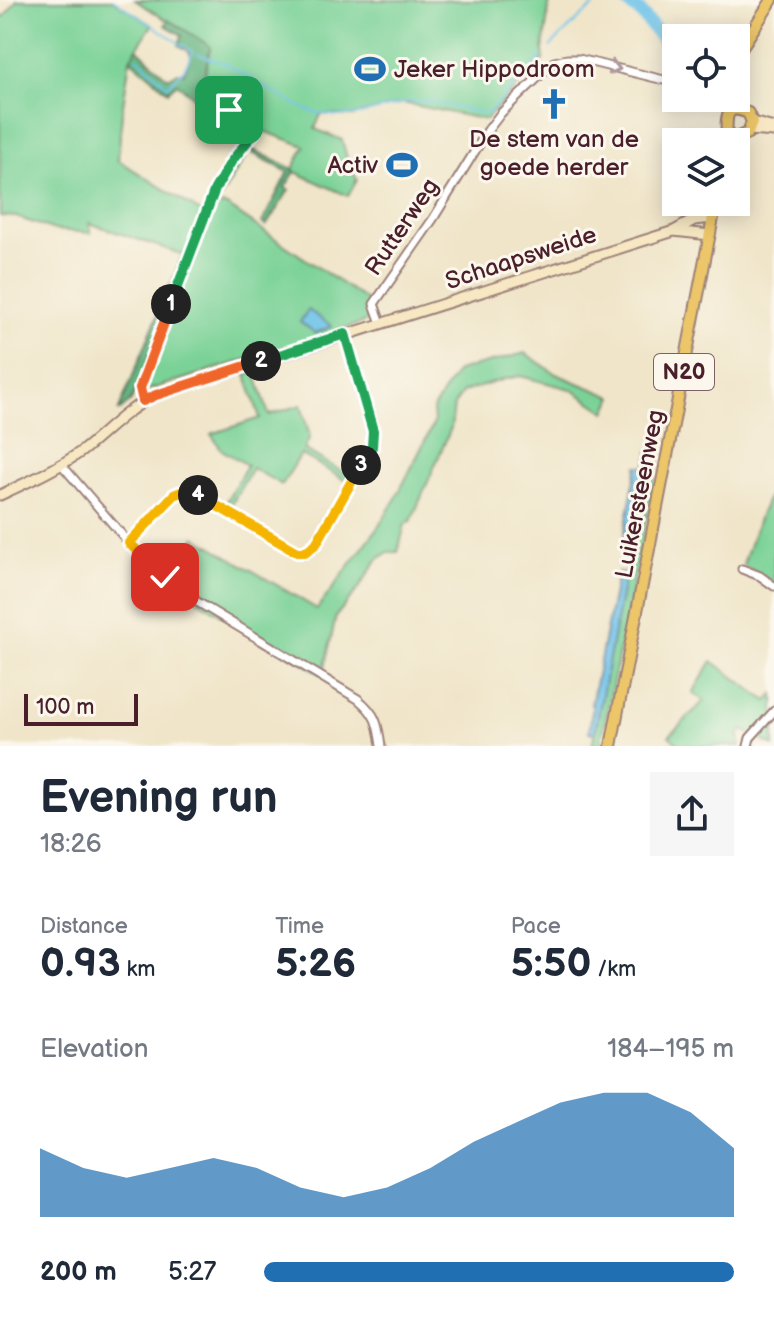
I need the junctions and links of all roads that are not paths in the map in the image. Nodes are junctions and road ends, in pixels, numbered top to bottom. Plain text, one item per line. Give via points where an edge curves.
1 (772, 0) edge
2 (750, 34) edge
3 (662, 80) edge
4 (229, 110) dead end
5 (733, 112) edge
6 (742, 112) edge
7 (751, 126) joint
8 (727, 128) edge
9 (774, 130) edge
10 (713, 218) joint
11 (674, 231) junction
12 (710, 235) junction
13 (381, 323) junction
14 (345, 334) junction
15 (143, 401) junction
16 (61, 464) junction
17 (0, 495) edge
18 (129, 543) junction
19 (742, 569) dead end
20 (774, 586) edge
21 (774, 711) edge
22 (381, 746) edge
23 (611, 746) edge
24 (748, 746) edge

1 - 2 main road
13 -> 3 street, Rutterweg via 374,304 488,130 554,62 579,59
4 - 15 street via 254,133 215,189 140,388
5 - 8 main road
6 - 7 main road via 748,113
7 - 9 street
10 - 11 street, Schaapsweide via 694,220
10 - 12 main road, Luikersteenweg / N20
11 - 12 street, Schaapsweide
11 - 13 street, Schaapsweide
12 - 23 main road, Luikersteenweg / N20
13 - 14 street
14 - 15 street
14 - 18 street via 373,431 372,447 316,544 297,552 190,490 174,495
15 - 16 street
16 - 17 street
16 - 18 street
18 - 22 street via 199,603 371,709
19 - 20 street
21 - 24 street

